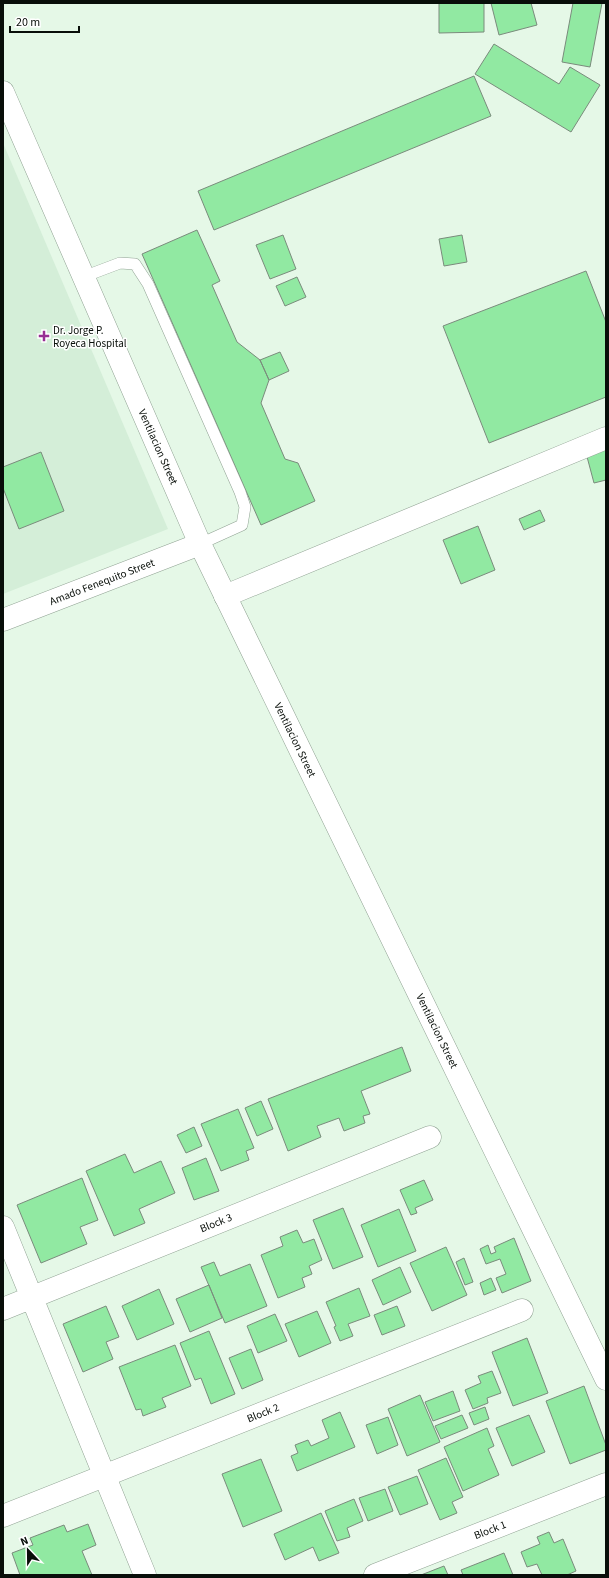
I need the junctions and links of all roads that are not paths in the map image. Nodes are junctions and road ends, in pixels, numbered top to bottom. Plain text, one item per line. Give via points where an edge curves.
1 (3, 92) edge
2 (83, 278) junction
3 (606, 438) edge
4 (200, 544) junction
5 (225, 596) junction
6 (3, 620) edge
7 (430, 1137) dead end
8 (3, 1227) edge
9 (32, 1298) junction
10 (3, 1309) edge
11 (522, 1310) dead end
12 (606, 1379) edge
13 (105, 1476) junction
14 (606, 1484) edge
15 (3, 1516) edge
16 (145, 1575) edge
17 (375, 1575) edge

1 - 2 street, Ventilacion Street
2 - 4 street, Ventilacion Street
2 - 4 lane via 120,263 135,264 148,284 240,492 245,507 242,525
3 - 5 street
4 - 5 street, Ventilacion Street
4 - 6 street, Amado Fenequito Street
5 - 12 street, Ventilacion Street
7 - 9 street, Block 3
8 - 9 street
9 - 10 street, Block 3
9 - 13 street
11 - 13 street, Block 2
13 - 15 street, Block 2
13 - 16 street
14 - 17 street, Block 1

